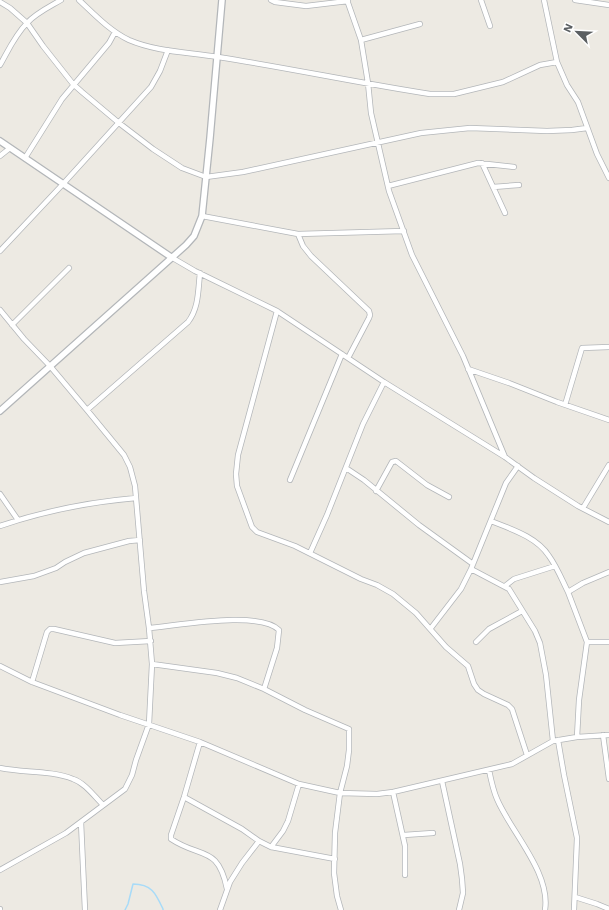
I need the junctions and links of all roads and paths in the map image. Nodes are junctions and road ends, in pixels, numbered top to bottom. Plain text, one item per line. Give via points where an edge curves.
1 (61, 0) edge
2 (79, 0) edge
3 (222, 0) edge
4 (271, 0) edge
5 (481, 0) edge
6 (544, 0) edge
7 (575, 0) edge
8 (347, 1) edge
9 (0, 2) edge
10 (609, 5) edge
11 (27, 23) junction
12 (420, 24) dead end
13 (490, 26) dead end
14 (115, 32) junction
15 (360, 40) junction
16 (168, 50) junction
17 (217, 56) junction
18 (557, 62) junction
19 (0, 66) edge
20 (73, 84) junction
21 (368, 84) junction
22 (118, 123) junction
23 (587, 128) junction
24 (0, 142) edge
25 (377, 143) junction
26 (10, 148) junction
27 (0, 156) edge
28 (25, 158) junction
29 (482, 163) junction
30 (514, 167) dead end
31 (206, 177) junction
32 (609, 178) edge
33 (63, 184) junction
34 (519, 185) dead end
35 (388, 186) junction
36 (493, 187) junction
37 (505, 213) dead end
38 (202, 216) junction
39 (404, 231) junction
40 (298, 234) junction
41 (0, 251) edge
42 (171, 257) junction
43 (69, 268) dead end
44 (200, 273) junction
45 (0, 310) edge
46 (277, 311) junction
47 (12, 325) junction
48 (609, 347) edge
49 (342, 354) junction
50 (348, 358) junction
51 (50, 366) junction
52 (468, 369) junction
53 (384, 382) junction
54 (565, 405) junction
55 (86, 410) junction
56 (0, 411) edge
57 (609, 420) edge
58 (505, 457) junction
59 (518, 466) junction
60 (609, 466) edge
61 (346, 468) junction
62 (290, 480) dead end
63 (376, 491) junction
64 (0, 494) edge
65 (449, 497) dead end
66 (136, 498) junction
67 (583, 508) junction
68 (18, 520) junction
69 (491, 520) junction
70 (609, 522) edge
71 (0, 526) edge
72 (140, 540) junction
73 (310, 553) junction
74 (555, 566) junction
75 (472, 567) junction
76 (609, 572) edge
77 (0, 582) edge
78 (506, 586) junction
79 (568, 592) junction
80 (522, 611) junction
81 (149, 628) junction
82 (431, 628) junction
83 (151, 641) junction
84 (476, 642) dead end
85 (587, 642) junction
86 (609, 642) edge
87 (152, 664) junction
88 (0, 666) edge
89 (32, 682) junction
90 (264, 688) junction
91 (149, 724) junction
92 (609, 735) edge
93 (603, 736) junction
94 (577, 737) junction
95 (556, 741) junction
96 (200, 742) junction
97 (527, 755) junction
98 (0, 768) edge
99 (489, 770) junction
100 (609, 779) edge
101 (442, 781) junction
102 (298, 784) junction
103 (393, 792) junction
104 (340, 793) junction
105 (184, 797) junction
106 (103, 805) junction
107 (81, 822) junction
108 (433, 833) dead end
109 (404, 835) junction
110 (259, 841) junction
111 (271, 847) junction
112 (335, 859) junction
113 (0, 870) edge
114 (405, 875) dead end
115 (227, 889) junction
116 (575, 897) junction
117 (609, 909) edge
118 (85, 910) edge
119 (220, 910) edge
120 (341, 910) edge
121 (459, 910) edge
122 (545, 910) edge
123 (574, 910) edge

1 - 11 street
2 - 14 street
3 - 17 street
4 - 8 street via 306,6
5 - 13 street
6 - 18 street
7 - 10 street
8 - 15 street
9 - 11 street
11 - 19 street via 17,35
11 - 20 street
12 - 15 street
14 - 16 street via 129,40
14 - 20 street via 110,42
15 - 21 street
16 - 17 street
16 - 22 street via 151,87
17 - 21 street
17 - 31 street
18 - 21 street via 540,65 503,82 454,94 430,94
18 - 23 street via 578,102
20 - 22 street
20 - 28 street
21 - 25 street
22 - 31 street via 182,168
22 - 33 street
23 - 25 street via 547,131 470,128 421,133
23 - 32 street
24 - 26 street
25 - 31 street via 243,172
25 - 35 street
26 - 27 street
26 - 28 street
28 - 33 street
29 - 30 street
29 - 35 street
29 - 36 street
31 - 38 street
33 - 41 street
33 - 42 street
34 - 36 street
35 - 39 street
36 - 37 street
38 - 40 street
38 - 42 street via 194,236
39 - 40 street
39 - 52 street via 412,255
40 - 50 street via 311,256 369,311 370,314
42 - 44 street
42 - 51 street
43 - 47 street
44 - 46 street
44 - 55 street via 194,315
45 - 47 street
46 - 49 street
46 - 73 street via 238,455 237,486 254,530
47 - 51 street
48 - 54 street via 582,348
49 - 50 street
49 - 62 street
50 - 53 street
51 - 55 street
51 - 56 street
52 - 54 street
52 - 58 street
53 - 58 street
53 - 61 street via 363,424
54 - 57 street
55 - 66 street via 124,455 133,477
58 - 59 street
59 - 67 street
59 - 69 street via 506,483
60 - 67 street
61 - 63 street
61 - 73 street
63 - 65 street via 392,462 396,461 427,485
63 - 75 street
64 - 68 street
66 - 68 street via 76,505
66 - 72 street
67 - 70 street
68 - 71 street
69 - 74 street via 516,531 538,545 549,555
69 - 75 street
72 - 77 street via 84,554 34,576
72 - 81 street
73 - 82 street via 393,594
74 - 78 street via 514,579
74 - 79 street
75 - 78 street via 491,580
75 - 82 street via 452,602
76 - 79 street
78 - 80 street
79 - 85 street
80 - 84 street via 489,629
80 - 95 street via 540,643
81 - 83 street
81 - 90 street via 221,621 262,622 275,626 279,630 278,642
82 - 97 street via 446,647 468,666 478,690 512,709
83 - 87 street
83 - 89 street via 115,643 50,629
85 - 86 street
85 - 94 street
87 - 90 street via 217,673
87 - 91 street
88 - 89 street
89 - 91 street
90 - 104 street via 305,710 349,729 348,766
91 - 96 street
91 - 106 street via 132,775 124,789
92 - 93 street
93 - 94 street
93 - 100 street
94 - 95 street
95 - 97 street
95 - 116 street via 577,838
96 - 102 street
96 - 105 street
97 - 99 street via 512,764
98 - 106 street via 74,779
99 - 101 street
99 - 122 street via 498,800 540,877 545,895
101 - 103 street
101 - 121 street via 462,879 463,894
102 - 104 street
102 - 111 street via 288,821
103 - 104 street
103 - 109 street
104 - 112 street
105 - 110 street
105 - 115 street via 171,839 213,858 220,866
106 - 107 street
107 - 113 street
107 - 118 street
108 - 109 street
109 - 114 street
110 - 111 street
110 - 115 street
111 - 112 street
112 - 120 street via 334,873
115 - 119 street
116 - 117 street
116 - 123 street

